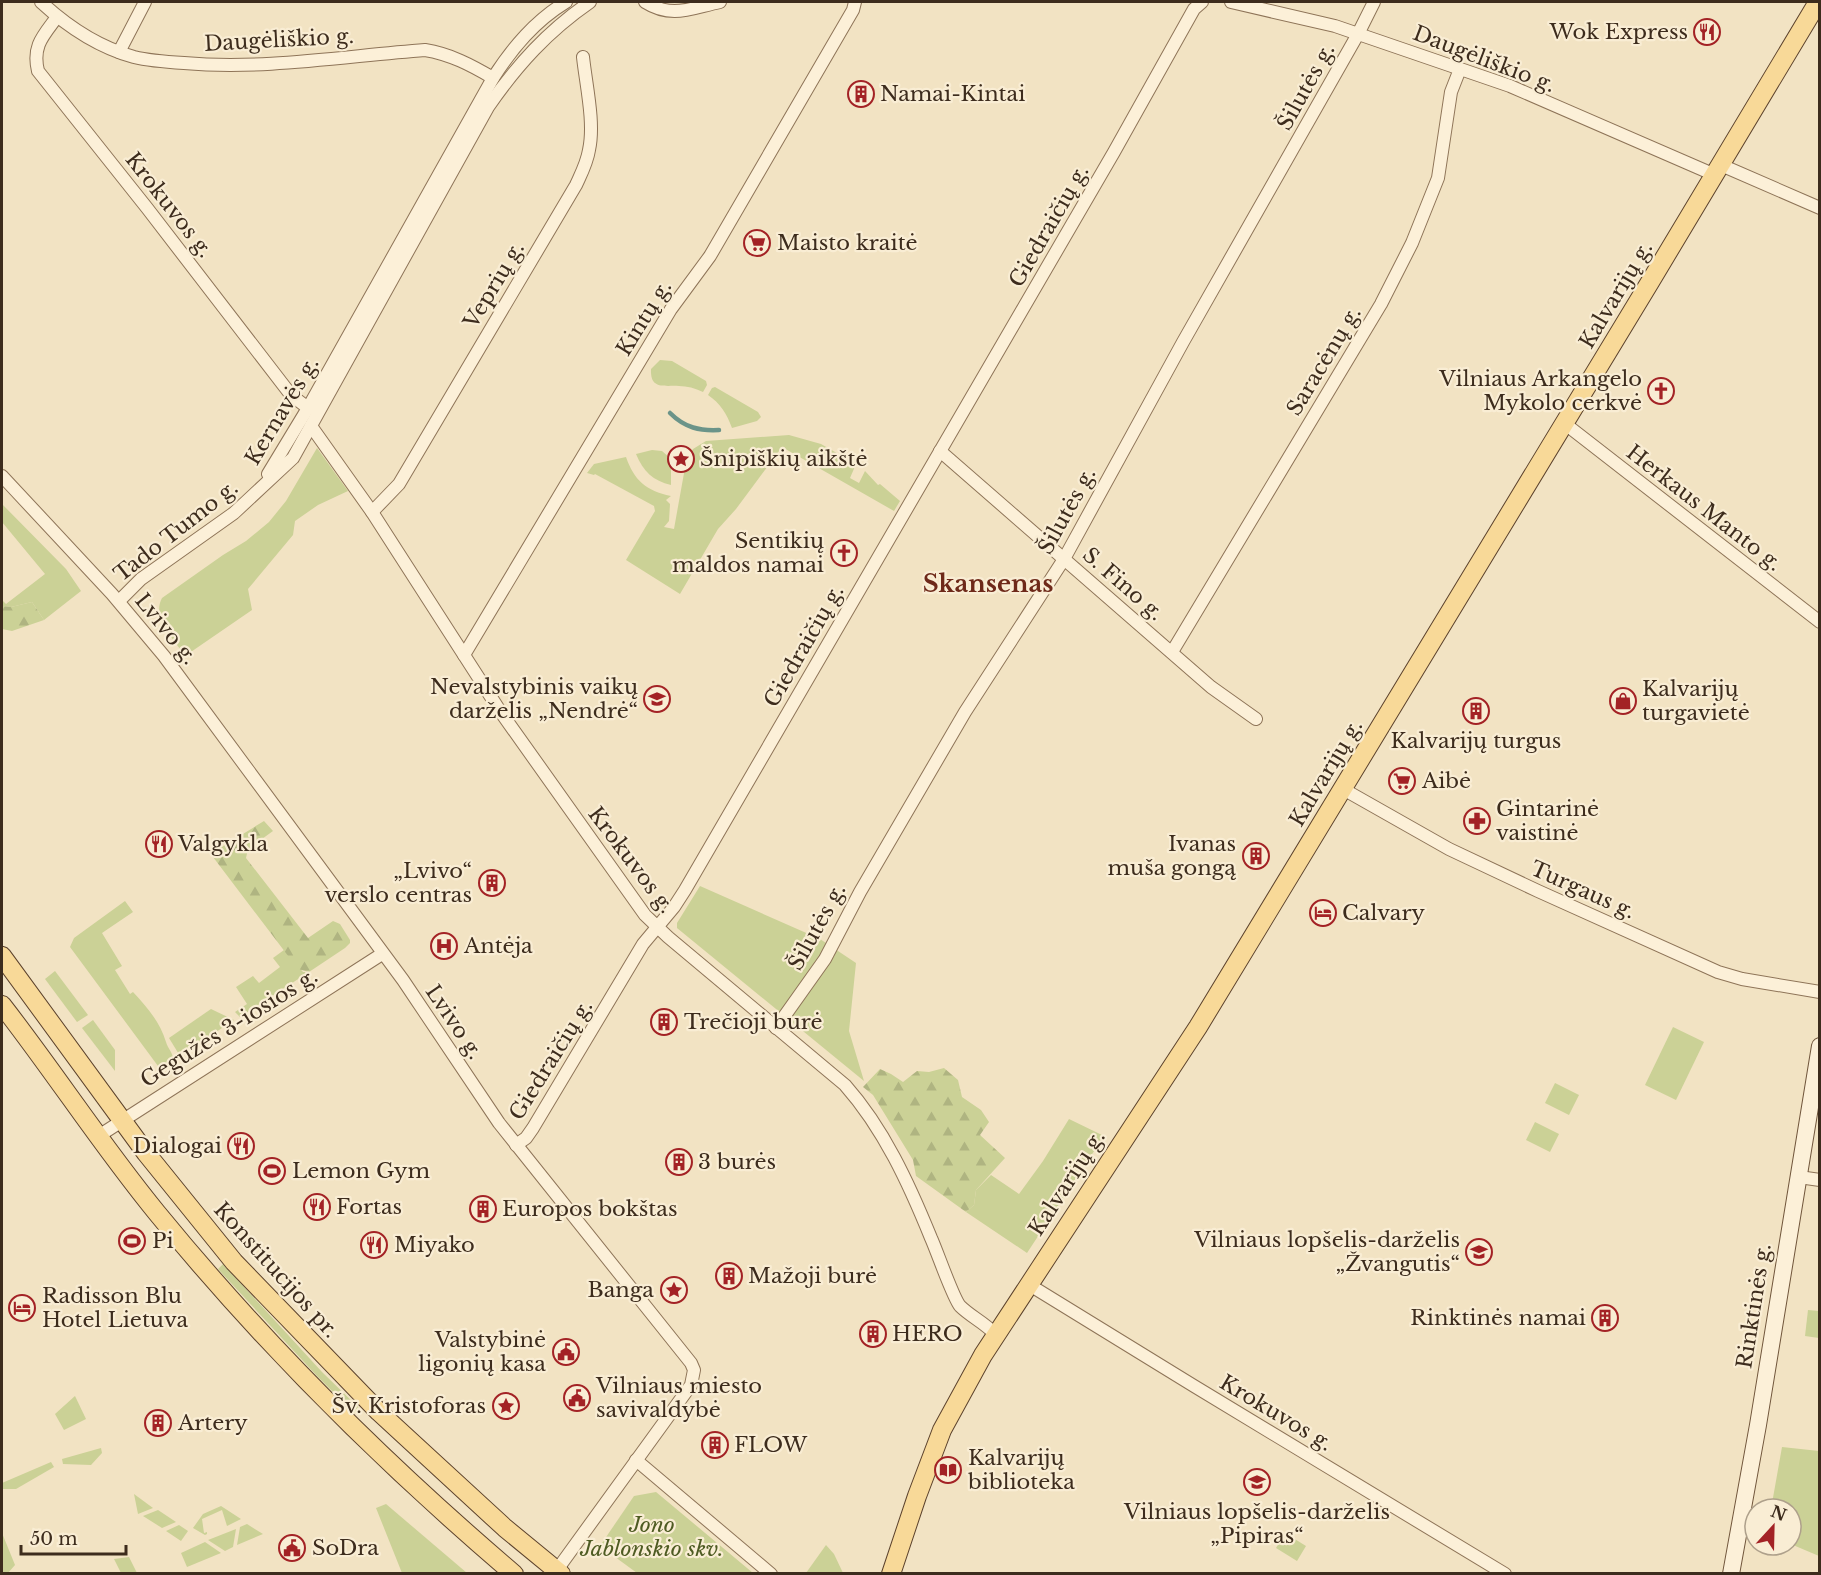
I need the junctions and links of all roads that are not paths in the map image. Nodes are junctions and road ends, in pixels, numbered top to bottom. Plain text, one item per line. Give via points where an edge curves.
1 (41, 2) edge
2 (145, 2) edge
3 (566, 2) edge
4 (590, 2) edge
5 (645, 2) edge
6 (673, 2) edge
7 (720, 2) edge
8 (855, 2) edge
9 (1198, 2) edge
10 (1231, 2) edge
11 (1374, 2) edge
12 (1818, 2) edge
13 (687, 9) junction
14 (57, 17) junction
15 (1358, 34) junction
16 (119, 52) junction
17 (583, 57) dead end
18 (1460, 69) junction
19 (493, 78) junction
20 (1718, 170) junction
21 (1820, 208) edge
22 (308, 408) junction
23 (1564, 423) junction
24 (311, 426) junction
25 (940, 451) junction
26 (2, 476) edge
27 (256, 492) junction
28 (372, 512) junction
29 (1064, 559) junction
30 (119, 601) junction
31 (1820, 622) edge
32 (1172, 652) junction
33 (464, 655) junction
34 (1256, 719) dead end
35 (1343, 789) junction
36 (657, 928) junction
37 (382, 954) junction
38 (2, 956) edge
39 (1820, 992) edge
40 (2, 1005) edge
41 (776, 1028) junction
42 (1820, 1046) edge
43 (121, 1120) junction
44 (97, 1137) junction
45 (516, 1145) junction
46 (1798, 1177) junction
47 (1820, 1180) edge
48 (1028, 1284) junction
49 (996, 1335) junction
50 (636, 1460) junction
51 (557, 1572) edge
52 (514, 1574) edge
53 (771, 1574) edge
54 (891, 1574) edge
55 (1505, 1574) edge
56 (1731, 1574) edge

1 - 14 street, Daugėliškio g.
2 - 16 street
3 - 19 street, Kernavės g. via 524,35
4 - 24 street, Kernavės g. via 532,50 488,107
5 - 13 street via 672,12
6 - 13 street
7 - 13 street
8 - 33 street, Kintų g. via 854,10 715,246 671,309
9 - 25 street, Giedraičių g.
10 - 15 street, Daugėliškio g.
11 - 15 street, Šilutės g.
12 - 20 main road, Kalvarijų g.
14 - 16 street, Daugėliškio g. via 75,31
14 - 22 street, Krokuvos g. via 38,45 38,71 291,395
15 - 18 street, Daugėliškio g.
15 - 29 street, Šilutės g.
16 - 19 street, Daugėliškio g. via 155,61 220,66 425,50 453,57
17 - 28 street, Veprių g. via 591,131 590,149 576,185 399,484
18 - 20 street, Daugėliškio g.
18 - 32 street, Saracėnų g. via 1451,92 1438,178 1412,243 1381,304
19 - 22 street, Kernavės g.
20 - 21 street, Daugėliškio g.
20 - 23 main road, Kalvarijų g.
22 - 27 street, Kernavės g.
23 - 31 street, Herkaus Manto g.
23 - 35 main road, Kalvarijų g.
24 - 27 street, Kernavės g. via 293,458
24 - 28 street, Krokuvos g.
25 - 29 street, S. Fino g.
25 - 36 street, Giedraičių g. via 684,890
26 - 30 street, Lvivo g.
27 - 30 street, Tado Tumo g. via 234,513 141,579
28 - 33 street, Krokuvos g.
29 - 32 street, S. Fino g.
29 - 41 street, Šilutės g. via 965,712 825,959
30 - 37 street, Lvivo g.
32 - 34 street, S. Fino g. via 1211,687
33 - 36 street, Krokuvos g.
35 - 39 street, Turgaus g. via 1449,849 1718,972
35 - 48 main road, Kalvarijų g. via 1198,1027
36 - 41 street, Krokuvos g.
36 - 45 street, Giedraičių g. via 643,944 533,1128
37 - 43 street, Gegužės 3-iosios g.
37 - 45 street, Lvivo g.
38 - 43 main road, Konstitucijos pr.
40 - 44 main road
41 - 49 street, Krokuvos g. via 856,1097 903,1174 959,1305
42 - 46 main road, Rinktinės g.
43 - 44 street, Gegužės 3-iosios g.
43 - 51 main road, Konstitucijos pr. via 227,1253 314,1345 421,1452
44 - 52 main road via 185,1247 274,1347 369,1443
45 - 50 street, Lvivo g. via 691,1363 691,1385
46 - 47 street
46 - 56 main road, Rinktinės g.
48 - 49 main road, Kalvarijų g.
48 - 55 street, Krokuvos g.
49 - 54 main road, Kalvarijų g. via 942,1430
50 - 51 street, Lvivo g.
50 - 53 street

